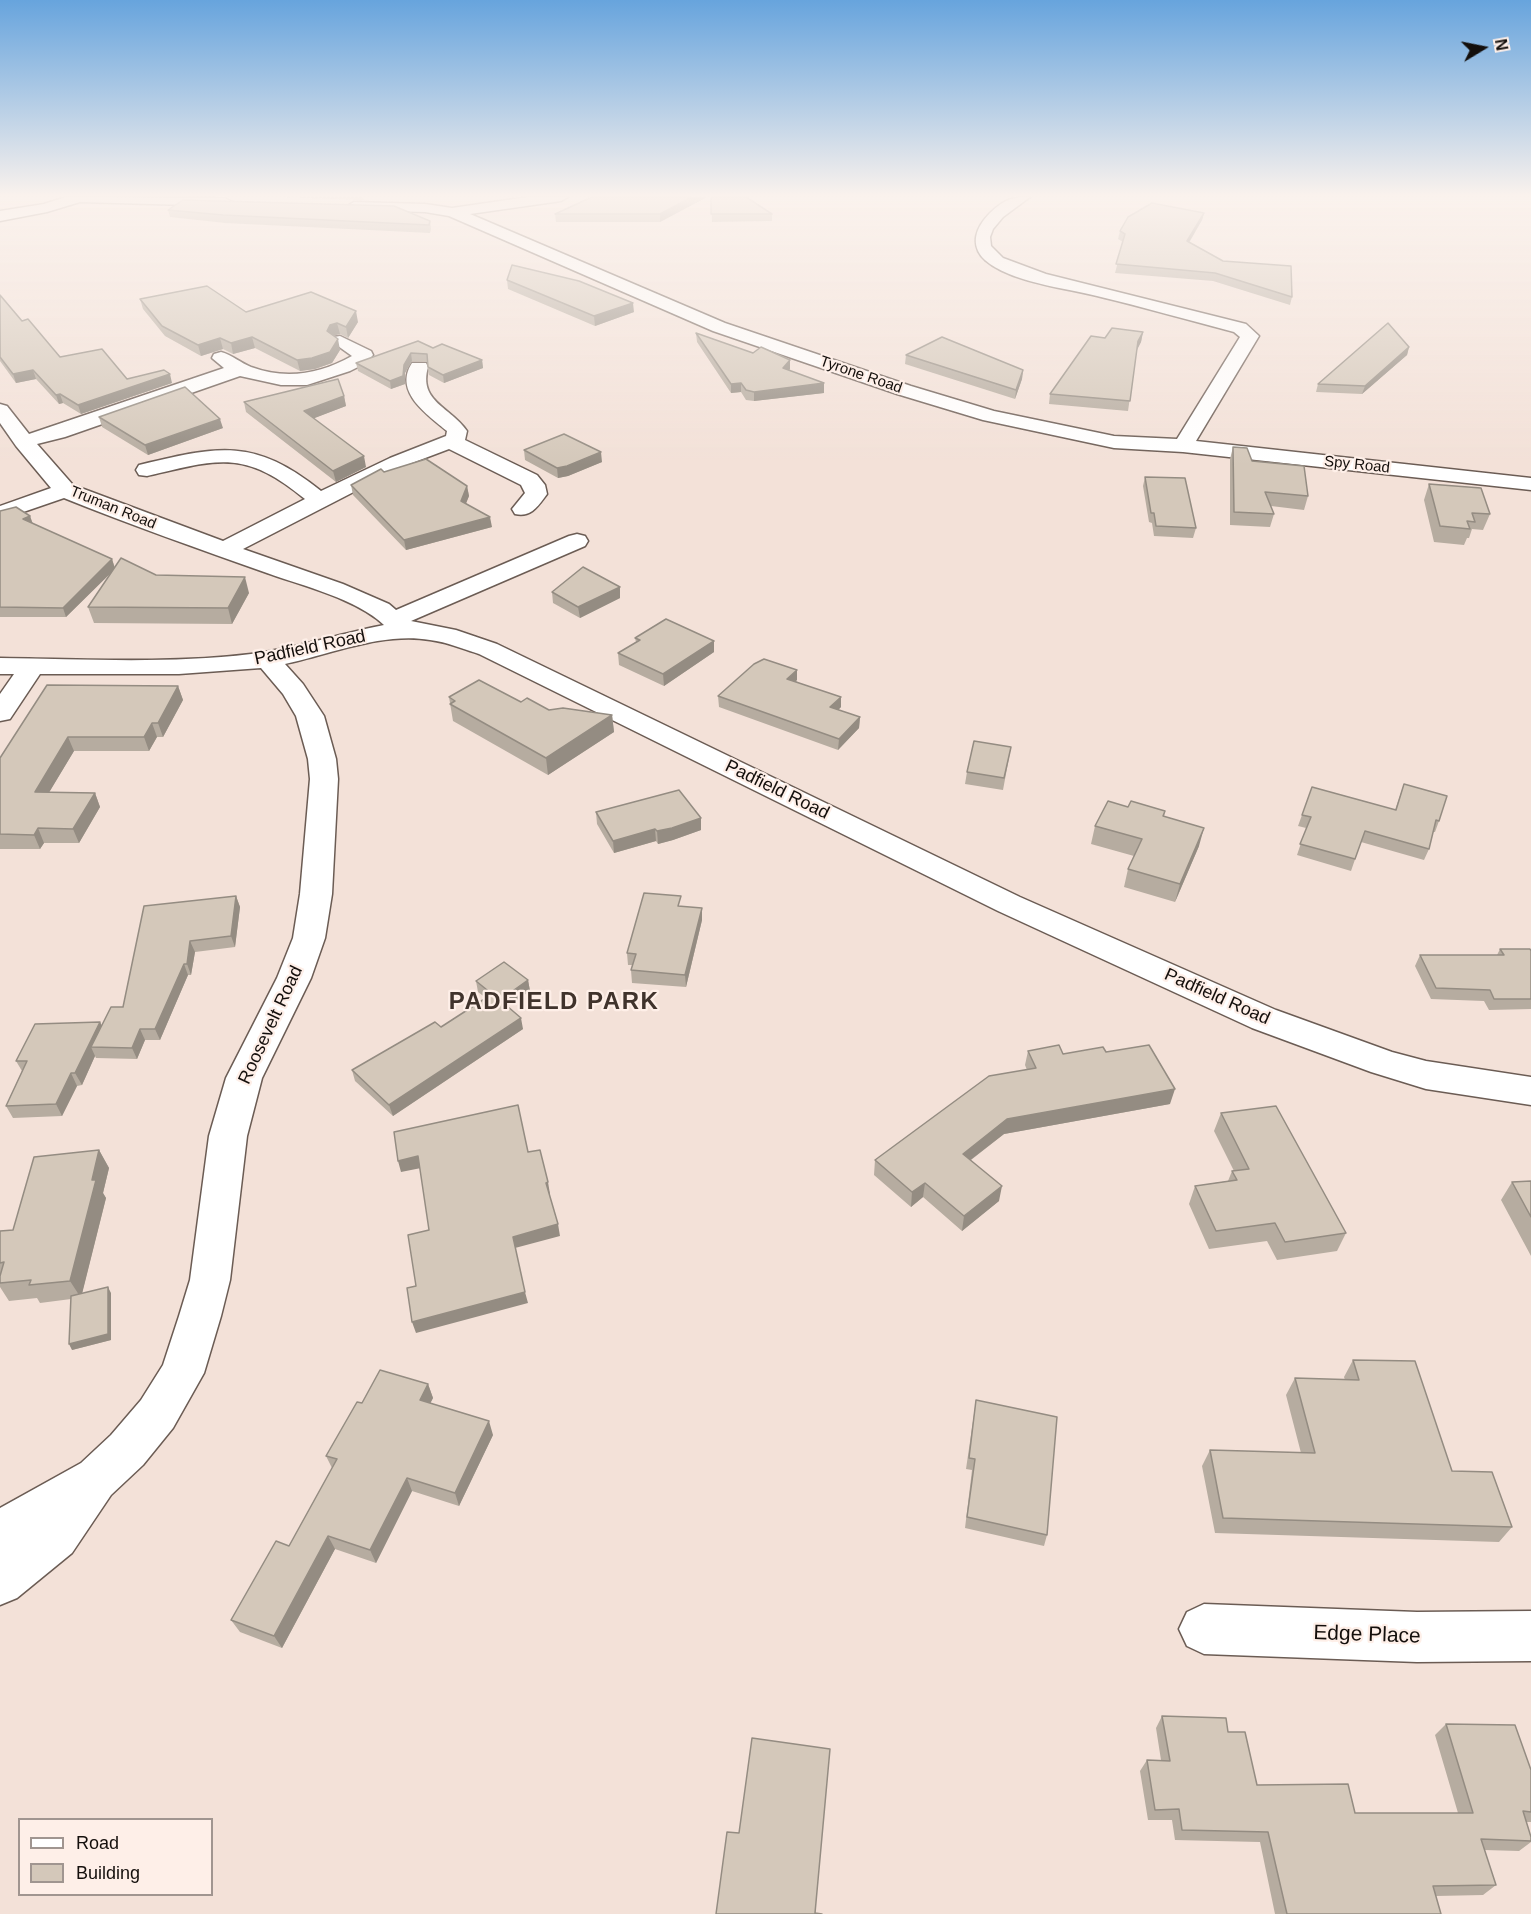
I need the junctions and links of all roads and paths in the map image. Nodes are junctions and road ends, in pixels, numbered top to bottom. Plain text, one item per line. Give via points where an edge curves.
1 (625, 286) edge
2 (1079, 286) edge
3 (340, 341) edge
4 (218, 355) edge
5 (419, 367) edge
6 (238, 370) junction
7 (0, 410) edge
8 (453, 440) junction
9 (23, 442) junction
10 (1183, 446) junction
11 (147, 470) dead end
12 (1531, 484) edge
13 (65, 490) junction
14 (320, 501) junction
15 (523, 509) dead end
16 (0, 513) edge
17 (576, 541) dead end
18 (224, 550) junction
19 (400, 625) junction
20 (267, 659) junction
21 (0, 666) edge
22 (33, 666) junction
23 (0, 713) edge
24 (1531, 1091) edge
25 (96, 1479) junction
26 (0, 1534) edge
27 (0, 1581) edge
28 (1204, 1629) dead end
29 (1531, 1636) edge

1 - 10 street, Tyrone Road via 719,327 990,416 1129,444
2 - 10 street via 1248,332 1250,336
3 - 6 street via 364,353 363,358 302,380
4 - 6 street
5 - 8 street via 415,381 422,400 455,428
6 - 9 street
7 - 9 street, Truman Road
8 - 14 street via 397,462
8 - 15 street via 529,480 537,494
9 - 13 street, Truman Road
10 - 12 street, Spy Road
11 - 14 street via 197,458 246,456 292,477
13 - 16 street
13 - 18 street, Truman Road
14 - 18 street
17 - 19 street
18 - 19 street, Truman Road via 334,589 380,609
19 - 20 street, Padfield Road
19 - 24 street, Padfield Road via 488,650 1009,904 1264,1018 1416,1072
20 - 22 street, Padfield Road via 194,665
20 - 25 street, Roosevelt Road via 306,709 322,759 321,827 309,938 294,978 244,1078 228,1136 210,1280 182,1373 157,1414
21 - 22 street, Padfield Road
22 - 23 street
25 - 26 street, Roosevelt Road
25 - 27 street, Roosevelt Road via 55,1537
28 - 29 street, Edge Place

